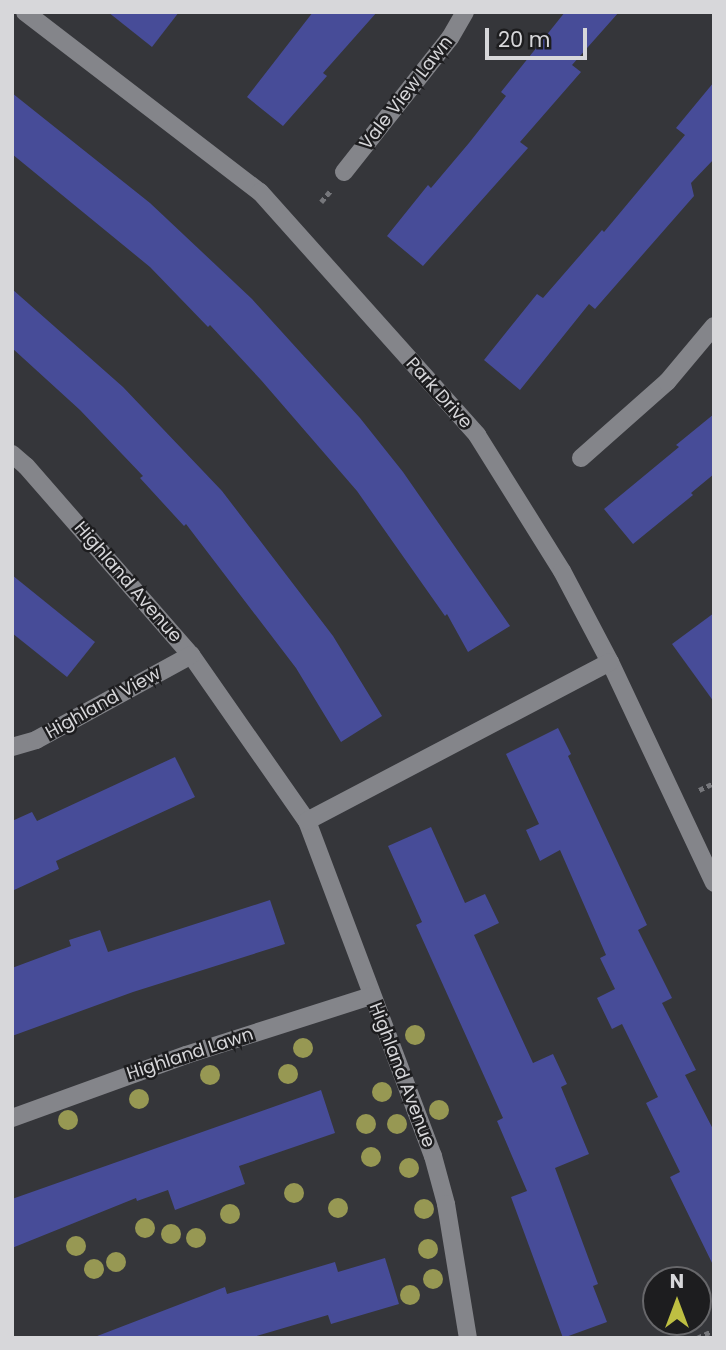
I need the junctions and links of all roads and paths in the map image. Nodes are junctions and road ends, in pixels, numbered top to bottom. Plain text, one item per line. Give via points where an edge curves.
1 (17, 12) edge
2 (25, 12) edge
3 (465, 12) edge
4 (12, 18) edge
5 (344, 172) dead end
6 (331, 190) dead end
7 (321, 202) dead end
8 (714, 326) edge
9 (12, 454) edge
10 (580, 458) dead end
11 (191, 655) junction
12 (610, 662) junction
13 (12, 747) edge
14 (307, 821) junction
15 (714, 883) edge
16 (370, 996) junction
17 (12, 1118) edge
18 (714, 1330) edge
19 (468, 1338) edge
20 (697, 1338) edge

1 - 4 street
2 - 12 street, Park Drive via 260,192 477,435 562,571
3 - 5 street, Vale View Lawn via 450,38
6 - 7 path
8 - 10 street via 667,382
9 - 11 street, Highland Avenue
11 - 13 street, Highland View via 36,740
11 - 14 street, Highland Avenue
12 - 14 street
12 - 15 street, Park Drive
14 - 16 street, Highland Avenue
16 - 17 street, Highland Lawn via 186,1055
16 - 19 street, Highland Avenue via 433,1156 446,1204
18 - 20 path

